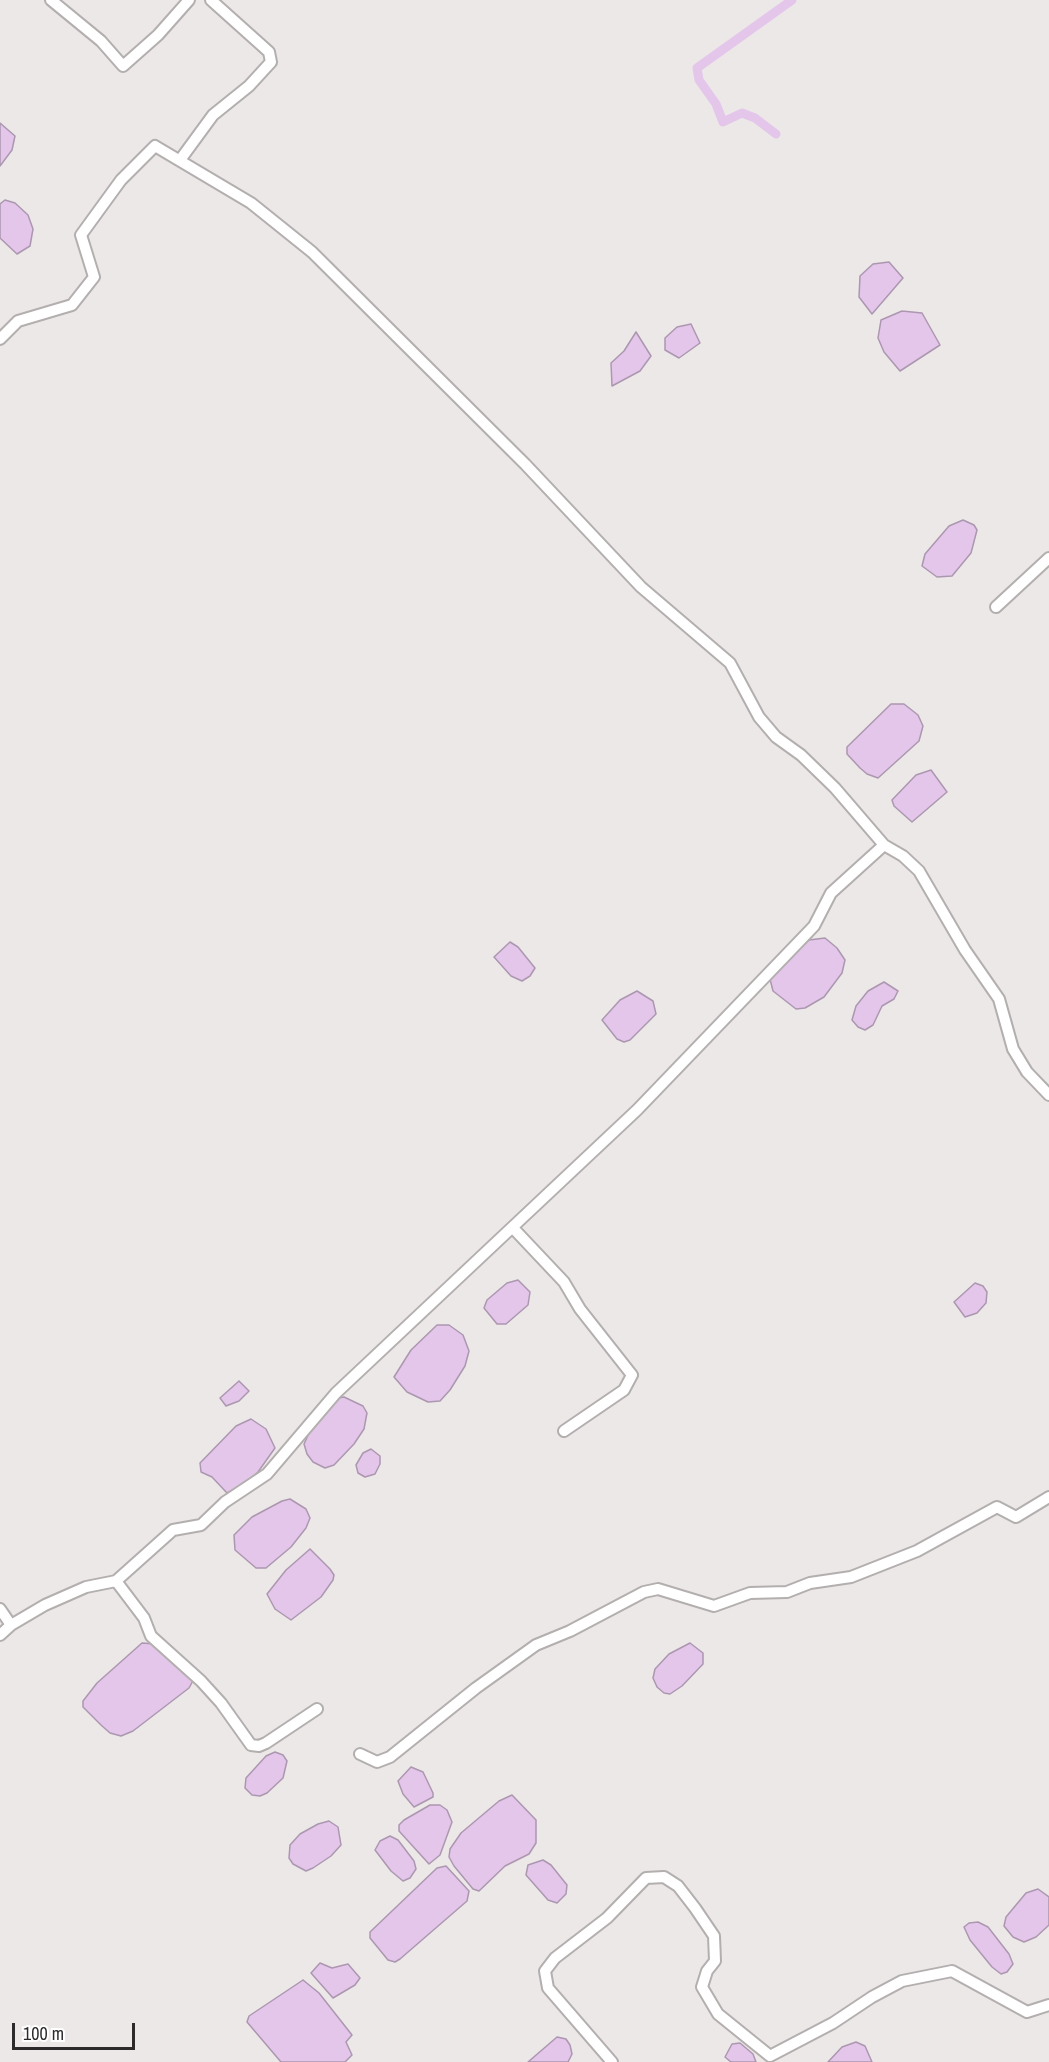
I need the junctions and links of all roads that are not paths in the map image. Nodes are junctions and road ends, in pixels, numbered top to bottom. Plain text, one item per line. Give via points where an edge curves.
1 (51, 0) edge
2 (189, 0) edge
3 (211, 0) edge
4 (180, 160) junction
5 (0, 339) edge
6 (1049, 558) edge
7 (996, 607) dead end
8 (884, 844) junction
9 (1049, 1095) edge
10 (513, 1228) junction
11 (564, 1431) dead end
12 (1049, 1497) edge
13 (116, 1581) junction
14 (0, 1609) edge
15 (11, 1625) junction
16 (0, 1635) edge
17 (317, 1709) dead end
18 (360, 1754) dead end
19 (1049, 2005) edge
20 (612, 2062) edge

1 - 2 street via 101,41 123,66
3 - 4 street via 269,52 271,62 213,116
4 - 5 street via 155,146 121,180 81,235 94,277 72,305 18,321
4 - 8 street via 251,203 312,252 525,464 606,553 730,663 759,717 776,737 835,788
6 - 7 street
8 - 9 street via 919,871 999,999 1013,1049 1027,1072
8 - 10 street via 831,893 813,926 671,1075
10 - 11 street via 564,1282 580,1309 632,1375 624,1389
10 - 13 street via 336,1393 267,1474 225,1502 201,1525 173,1530
12 - 18 street via 1016,1517 997,1507 917,1551 851,1577 810,1583 787,1592 750,1593 714,1606 658,1589 644,1592 536,1645 390,1757 376,1762
13 - 15 street via 86,1587
13 - 17 street via 144,1618 151,1636 201,1681 251,1745 266,1743
14 - 15 street
15 - 16 street
19 - 20 street via 1027,2012 952,1971 902,1981 770,2056 718,2014 702,1987 715,1961 714,1936 695,1908 678,1886 664,1877 646,1878 607,1918 555,1958 545,1971 548,1988

